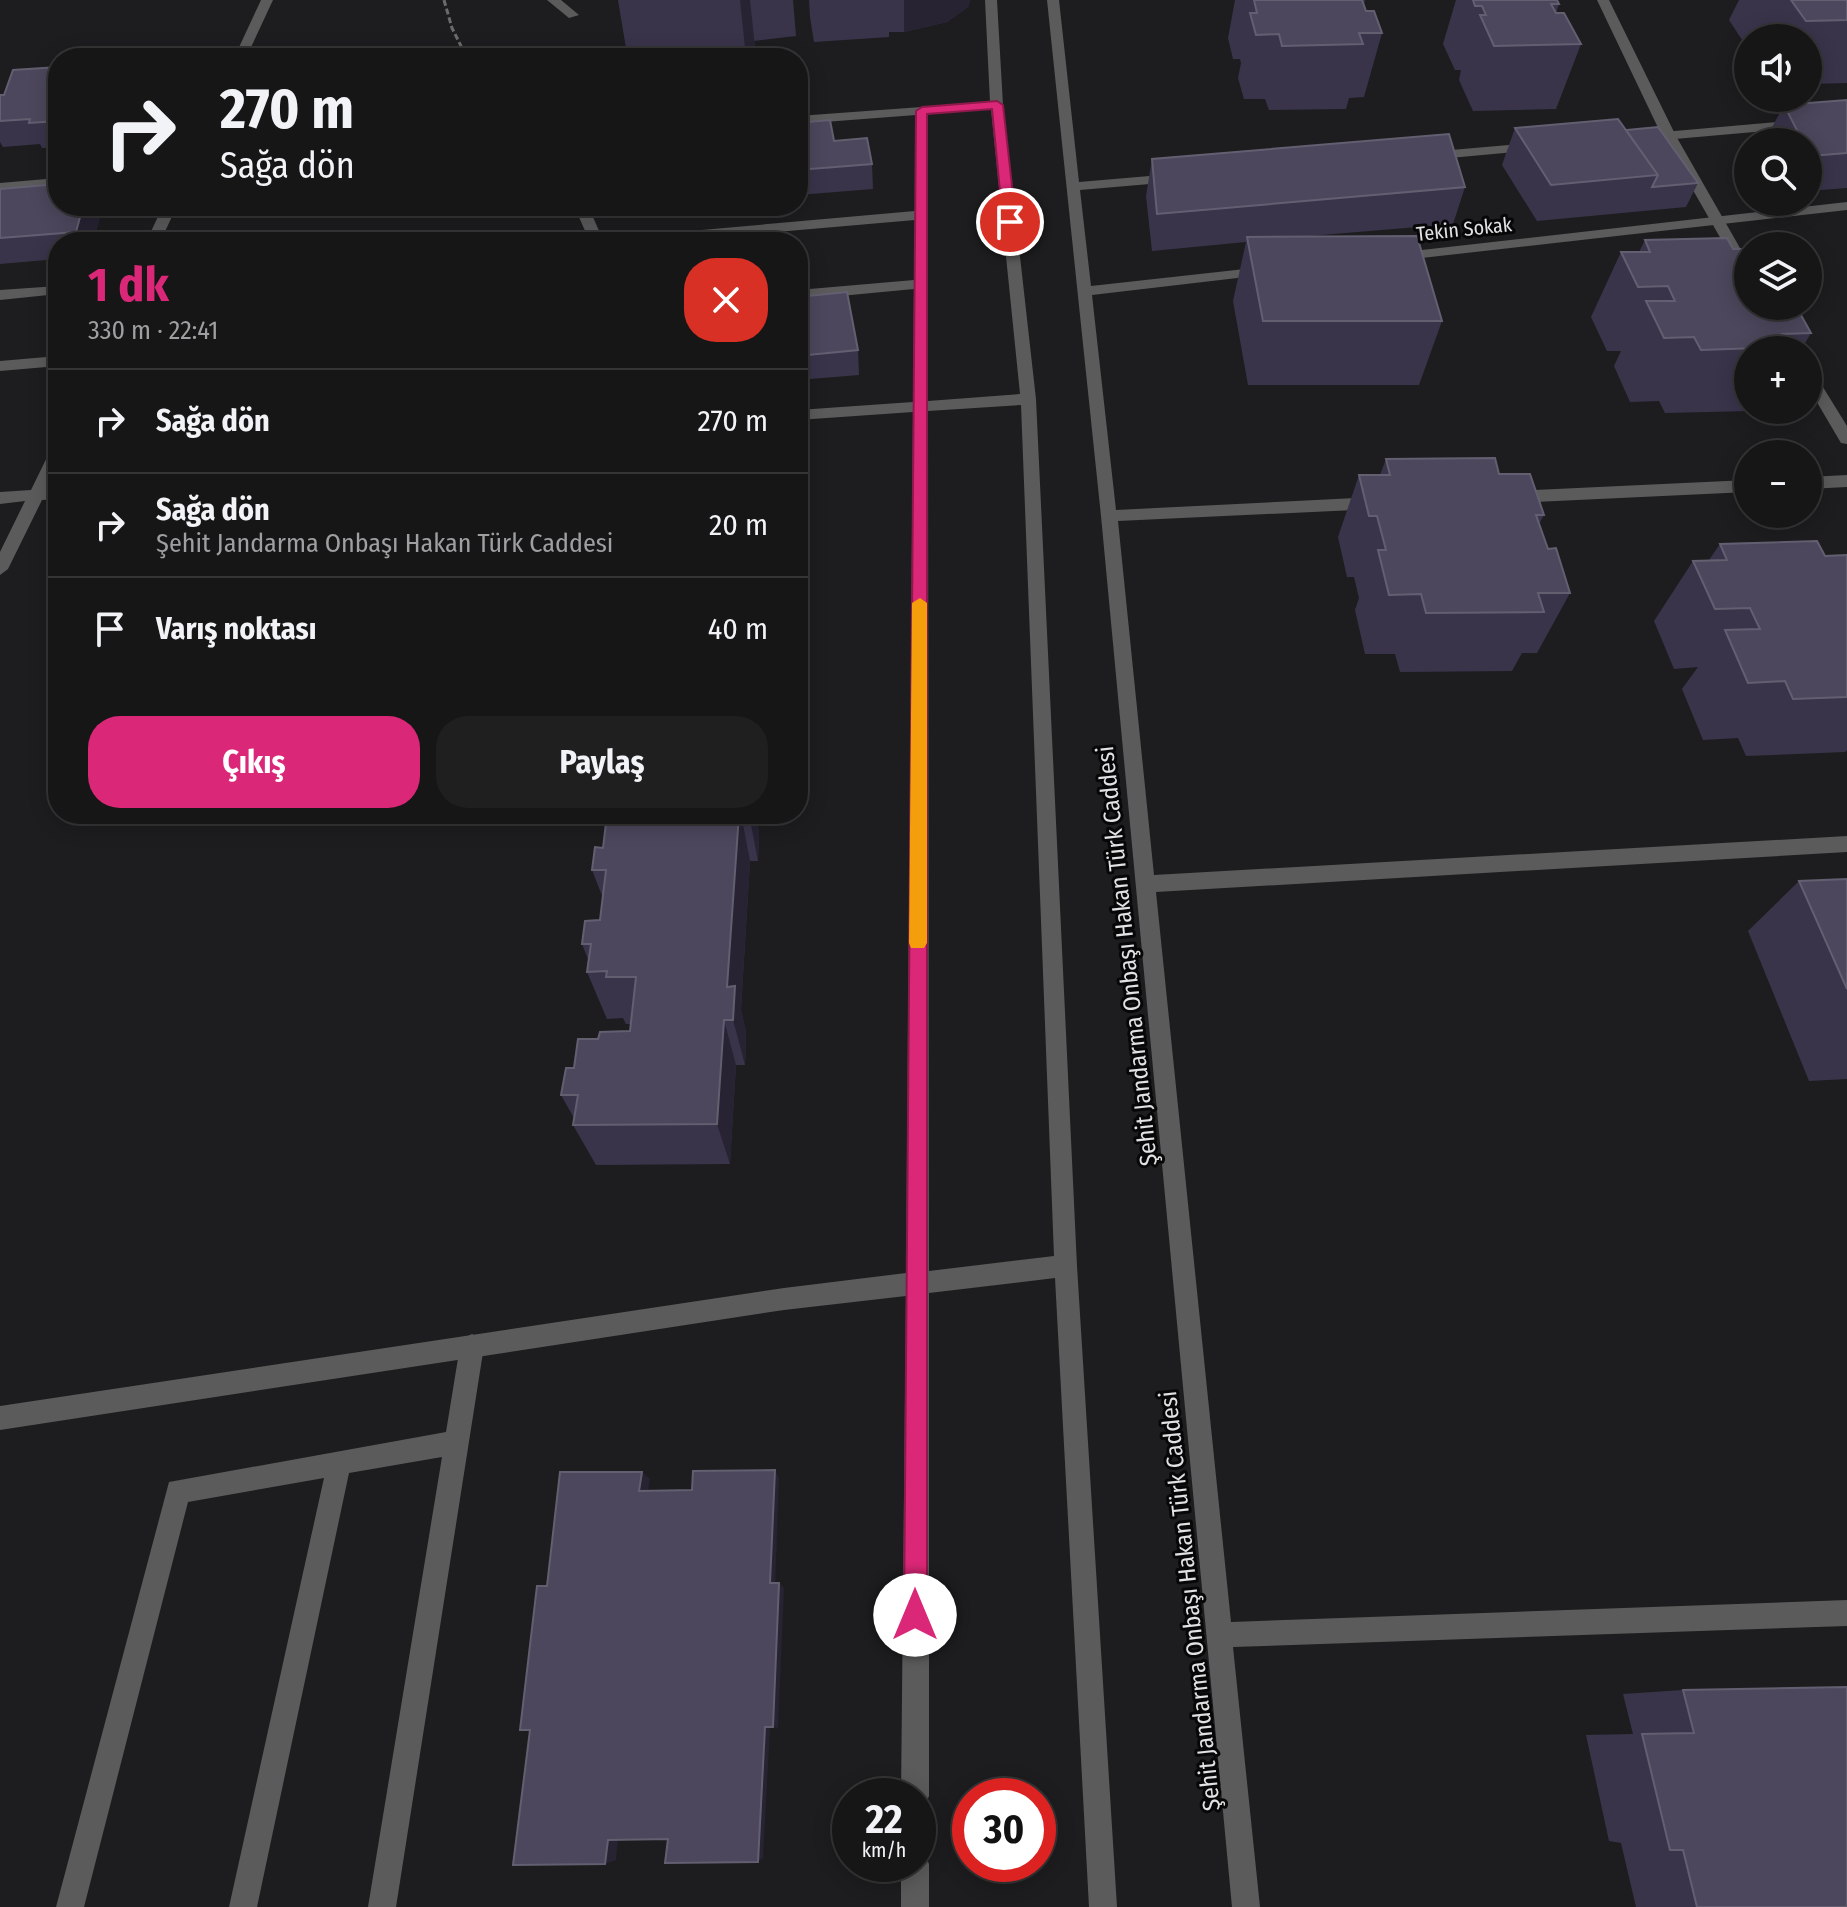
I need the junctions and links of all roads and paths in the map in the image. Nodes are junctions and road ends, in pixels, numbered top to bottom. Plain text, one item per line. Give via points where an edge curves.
1 (267, 0) edge
2 (444, 0) edge
3 (553, 0) edge
4 (991, 0) edge
5 (1053, 0) edge
6 (1603, 0) edge
7 (573, 15) dead end
8 (245, 48) edge
9 (462, 48) edge
10 (997, 105) junction
11 (922, 111) junction
12 (808, 119) edge
13 (1847, 120) edge
14 (1669, 136) junction
15 (1638, 138) edge
16 (1544, 146) edge
17 (1418, 157) edge
18 (1183, 177) edge
19 (48, 183) edge
20 (1074, 186) junction
21 (0, 187) edge
22 (1847, 206) edge
23 (921, 215) junction
24 (1717, 221) junction
25 (726, 232) edge
26 (1734, 250) edge
27 (1385, 258) edge
28 (1274, 270) edge
29 (921, 284) junction
30 (48, 291) edge
31 (1084, 291) junction
32 (808, 294) edge
33 (0, 295) edge
34 (48, 362) edge
35 (0, 366) edge
36 (1822, 397) edge
37 (1028, 399) junction
38 (921, 405) junction
39 (808, 414) edge
40 (1847, 439) edge
41 (48, 474) edge
42 (1847, 481) edge
43 (1822, 482) edge
44 (1734, 487) edge
45 (48, 494) edge
46 (39, 495) junction
47 (1498, 497) edge
48 (0, 498) edge
49 (1389, 503) edge
50 (1109, 516) junction
51 (0, 569) edge
52 (1847, 844) edge
53 (1146, 884) junction
54 (1066, 1266) junction
55 (916, 1282) junction
56 (472, 1346) junction
57 (0, 1418) edge
58 (457, 1442) junction
59 (339, 1463) junction
60 (1847, 1613) edge
61 (1220, 1635) junction
62 (915, 1778) edge
63 (915, 1882) edge
64 (70, 1907) edge
65 (243, 1907) edge
66 (382, 1907) edge
67 (915, 1907) edge
68 (1103, 1907) edge
69 (1246, 1907) edge

1 - 8 street
2 - 9 path
3 - 7 street
4 - 10 street
5 - 20 street, Şehit Jandarma Onbaşı Hakan Türk Caddesi
6 - 14 street
10 - 11 street
10 - 37 street
11 - 12 street
11 - 23 street
13 - 14 street
14 - 15 street
14 - 24 street
16 - 17 street
18 - 20 street
19 - 21 street
20 - 31 street, Şehit Jandarma Onbaşı Hakan Türk Caddesi
22 - 24 street, Tekin Sokak
23 - 25 street
23 - 29 street
24 - 26 street
24 - 27 street, Tekin Sokak
28 - 31 street
29 - 32 street
29 - 38 street
30 - 33 street
31 - 50 street, Şehit Jandarma Onbaşı Hakan Türk Caddesi
34 - 35 street
36 - 40 street
37 - 38 street
37 - 54 street
38 - 39 street
38 - 55 street
41 - 46 street
42 - 43 street
44 - 47 street
45 - 46 street
46 - 48 street
46 - 51 street
49 - 50 street
50 - 53 street, Şehit Jandarma Onbaşı Hakan Türk Caddesi
52 - 53 street
53 - 61 street, Şehit Jandarma Onbaşı Hakan Türk Caddesi
54 - 55 street
54 - 68 street
55 - 56 street
55 - 62 street
56 - 57 street
56 - 58 street
58 - 59 street
58 - 66 street
59 - 64 street via 178,1491
59 - 65 street
60 - 61 street
61 - 69 street, Şehit Jandarma Onbaşı Hakan Türk Caddesi
63 - 67 street

